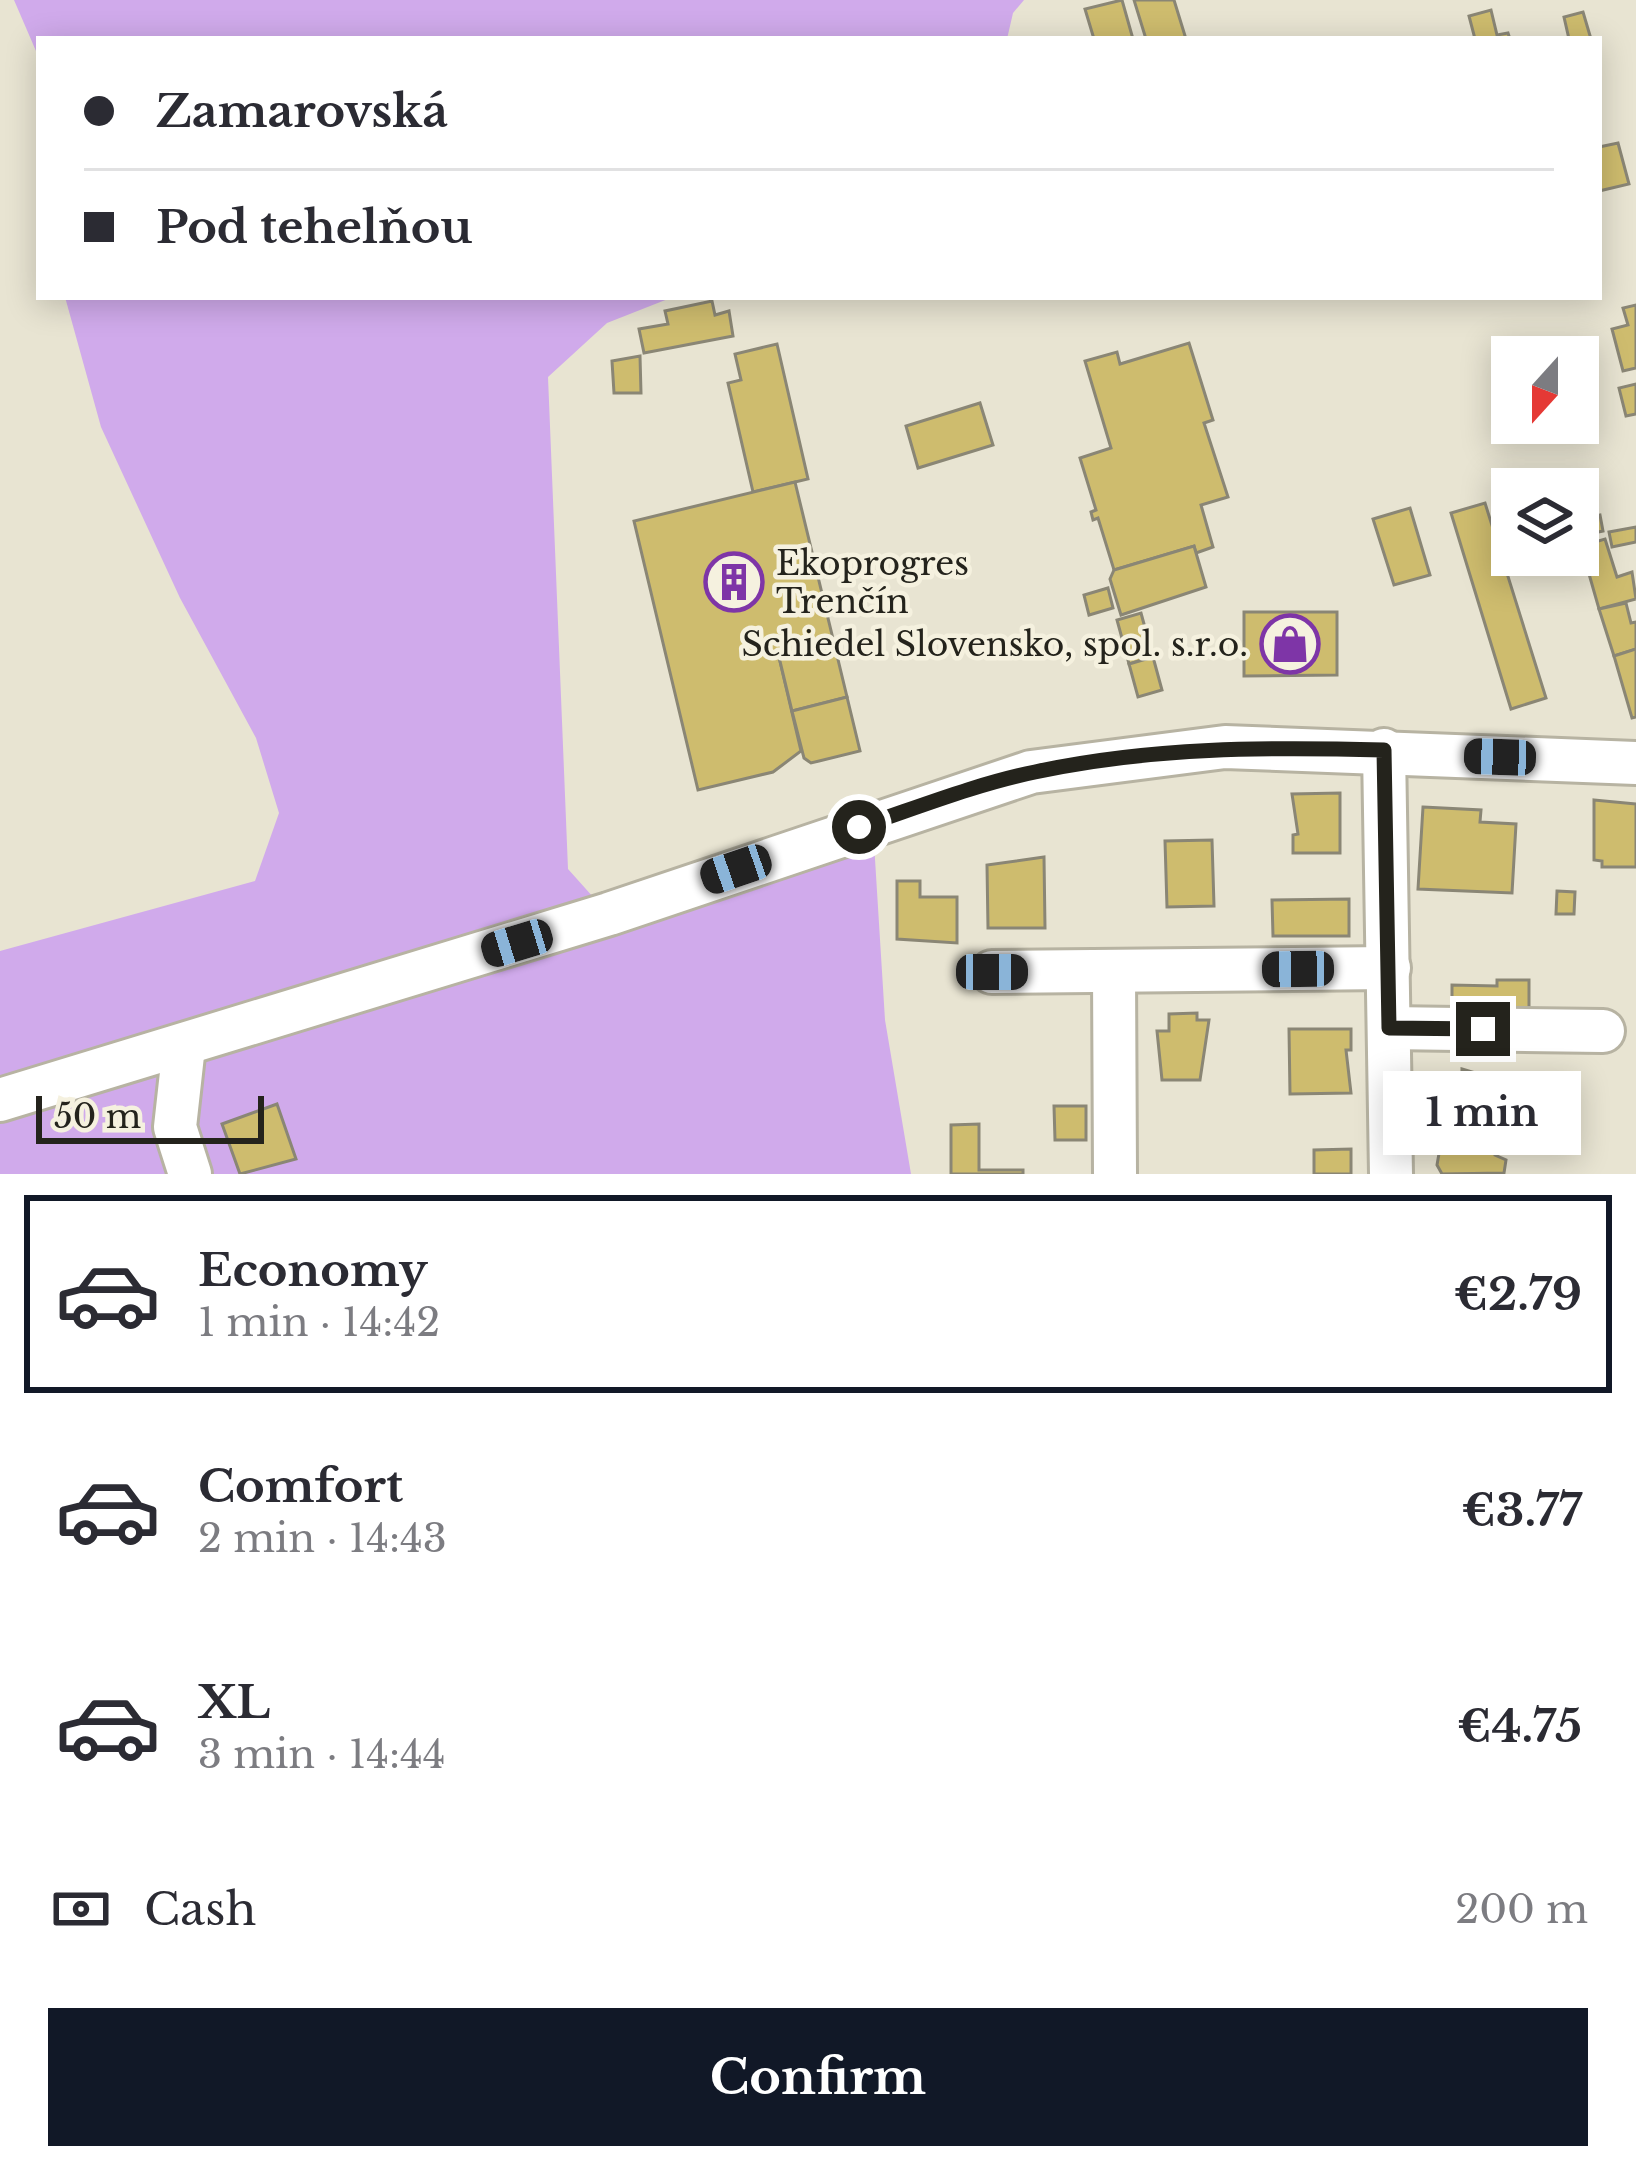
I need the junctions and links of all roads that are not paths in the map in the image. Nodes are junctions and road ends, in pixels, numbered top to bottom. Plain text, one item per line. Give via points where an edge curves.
1 (1384, 750) junction
2 (1636, 763) edge
3 (1389, 968) junction
4 (992, 972) dead end
5 (1114, 972) junction
6 (1389, 1028) junction
7 (1603, 1030) dead end
8 (184, 1046) junction
9 (0, 1100) edge
10 (190, 1174) edge
11 (1115, 1174) edge
12 (1391, 1174) edge

1 - 2 street
1 - 3 street
1 - 8 street via 1225,747 1031,772
3 - 5 street
3 - 6 street
4 - 5 street
5 - 11 street
6 - 7 street
6 - 12 street
8 - 9 street
8 - 10 street via 176,1127

